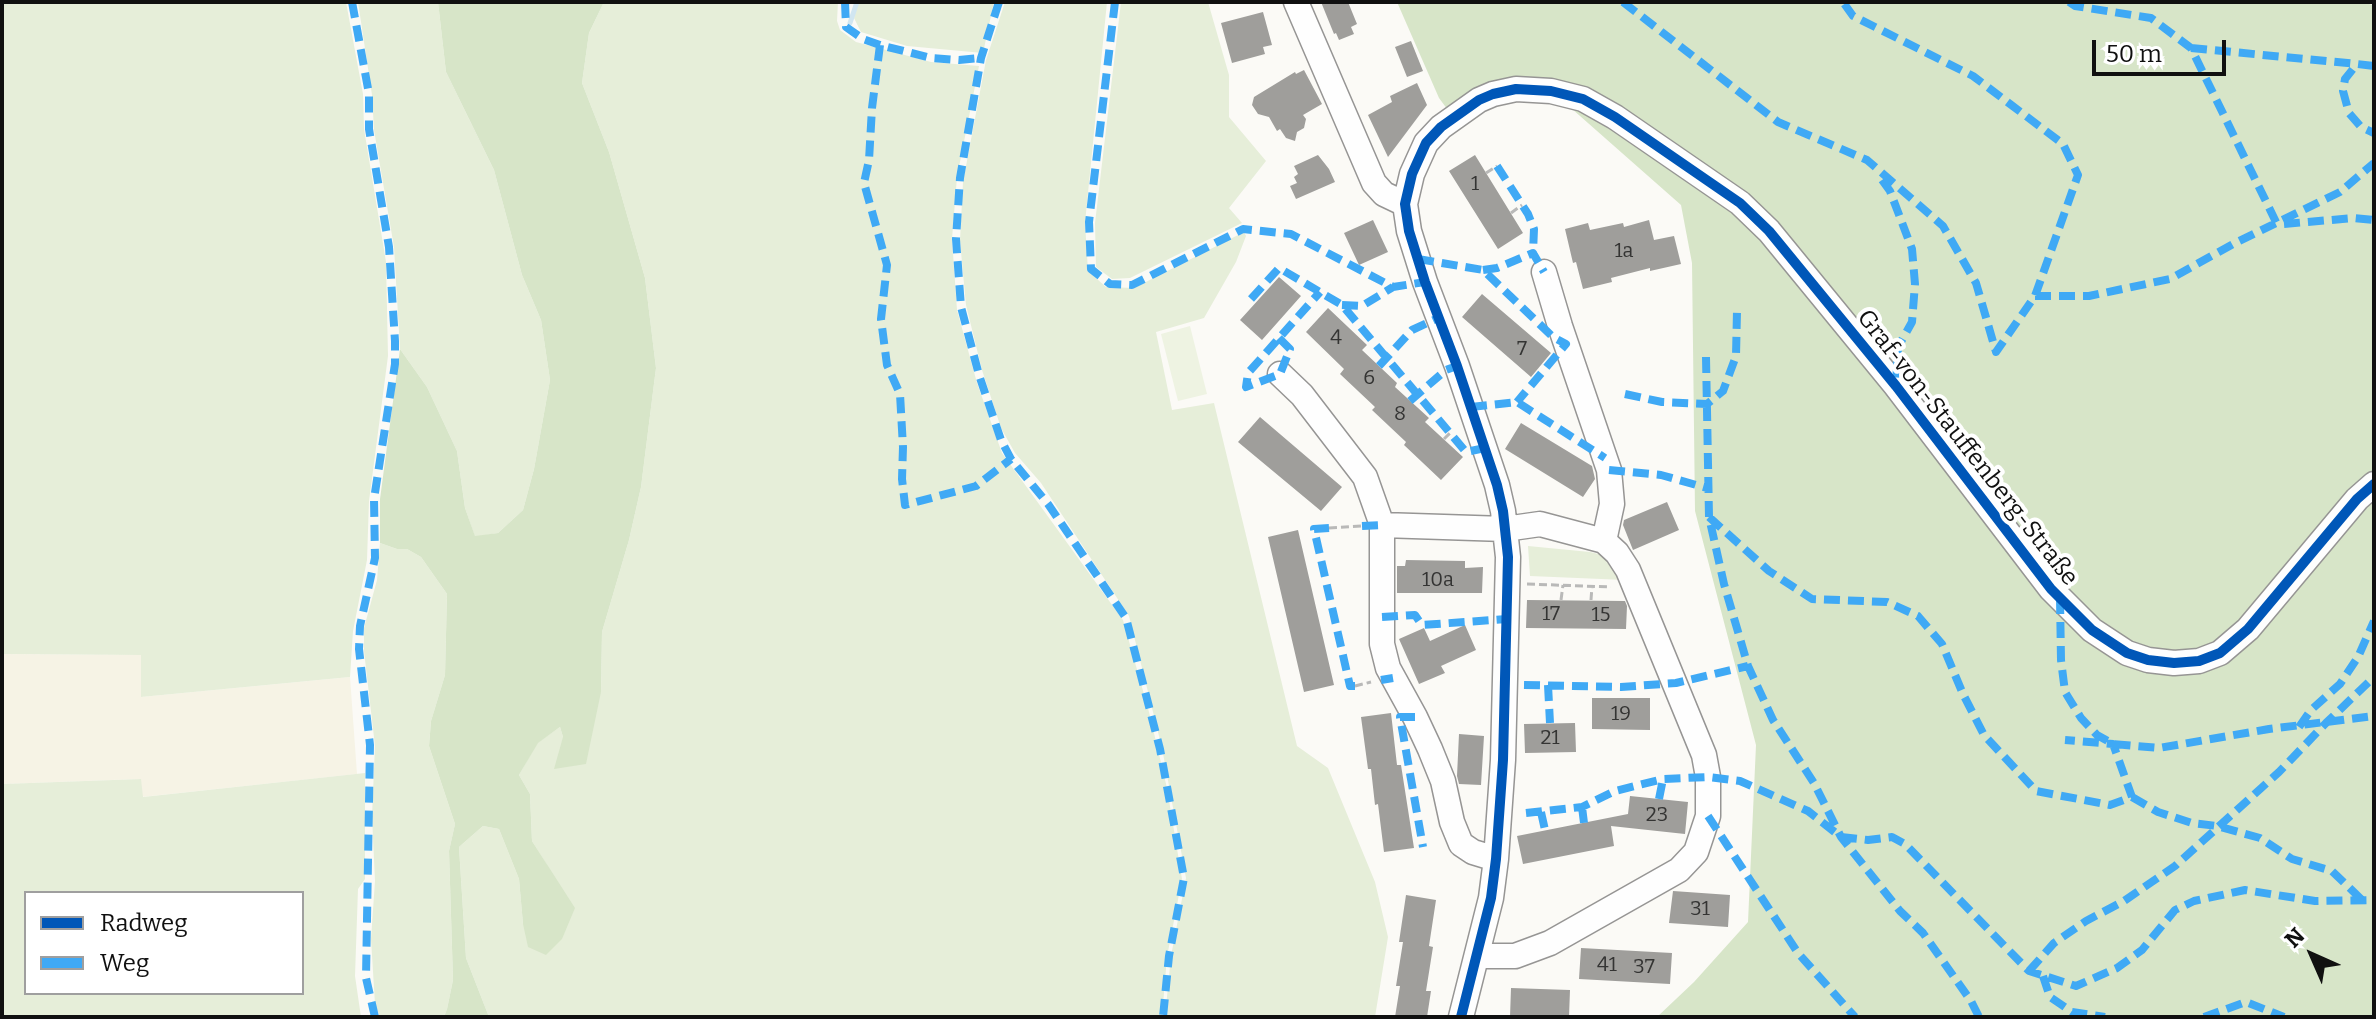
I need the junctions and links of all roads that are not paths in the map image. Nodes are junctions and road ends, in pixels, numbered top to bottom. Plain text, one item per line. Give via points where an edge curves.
1 (1296, 2) edge
2 (1405, 204) junction
3 (1544, 272) dead end
4 (1280, 374) dead end
5 (2374, 484) edge
6 (1372, 525) junction
7 (1505, 529) junction
8 (1604, 541) junction
9 (1496, 859) junction
10 (1477, 956) junction
11 (1461, 1017) edge

1 - 2 street via 1374,183
2 - 5 street, Graf-von-Stauffenberg-Straße via 1426,143 1441,127 1493,94 1537,89 1568,94 1615,117 1740,203 1769,231 2051,589 2104,639 2148,660 2199,661 2220,653
2 - 7 street, Graf-von-Stauffenberg-Straße via 1425,282 1497,485
3 - 8 street via 1609,470 1612,504
4 - 6 street via 1365,477
6 - 7 street
6 - 9 street via 1388,668 1443,781 1461,844
7 - 8 street via 1540,524
7 - 9 street, Graf-von-Stauffenberg-Straße via 1503,760
8 - 10 street via 1628,570 1704,755 1708,816 1696,852 1679,870 1550,943 1515,956
9 - 10 street, Graf-von-Stauffenberg-Straße
10 - 11 street, Graf-von-Stauffenberg-Straße

